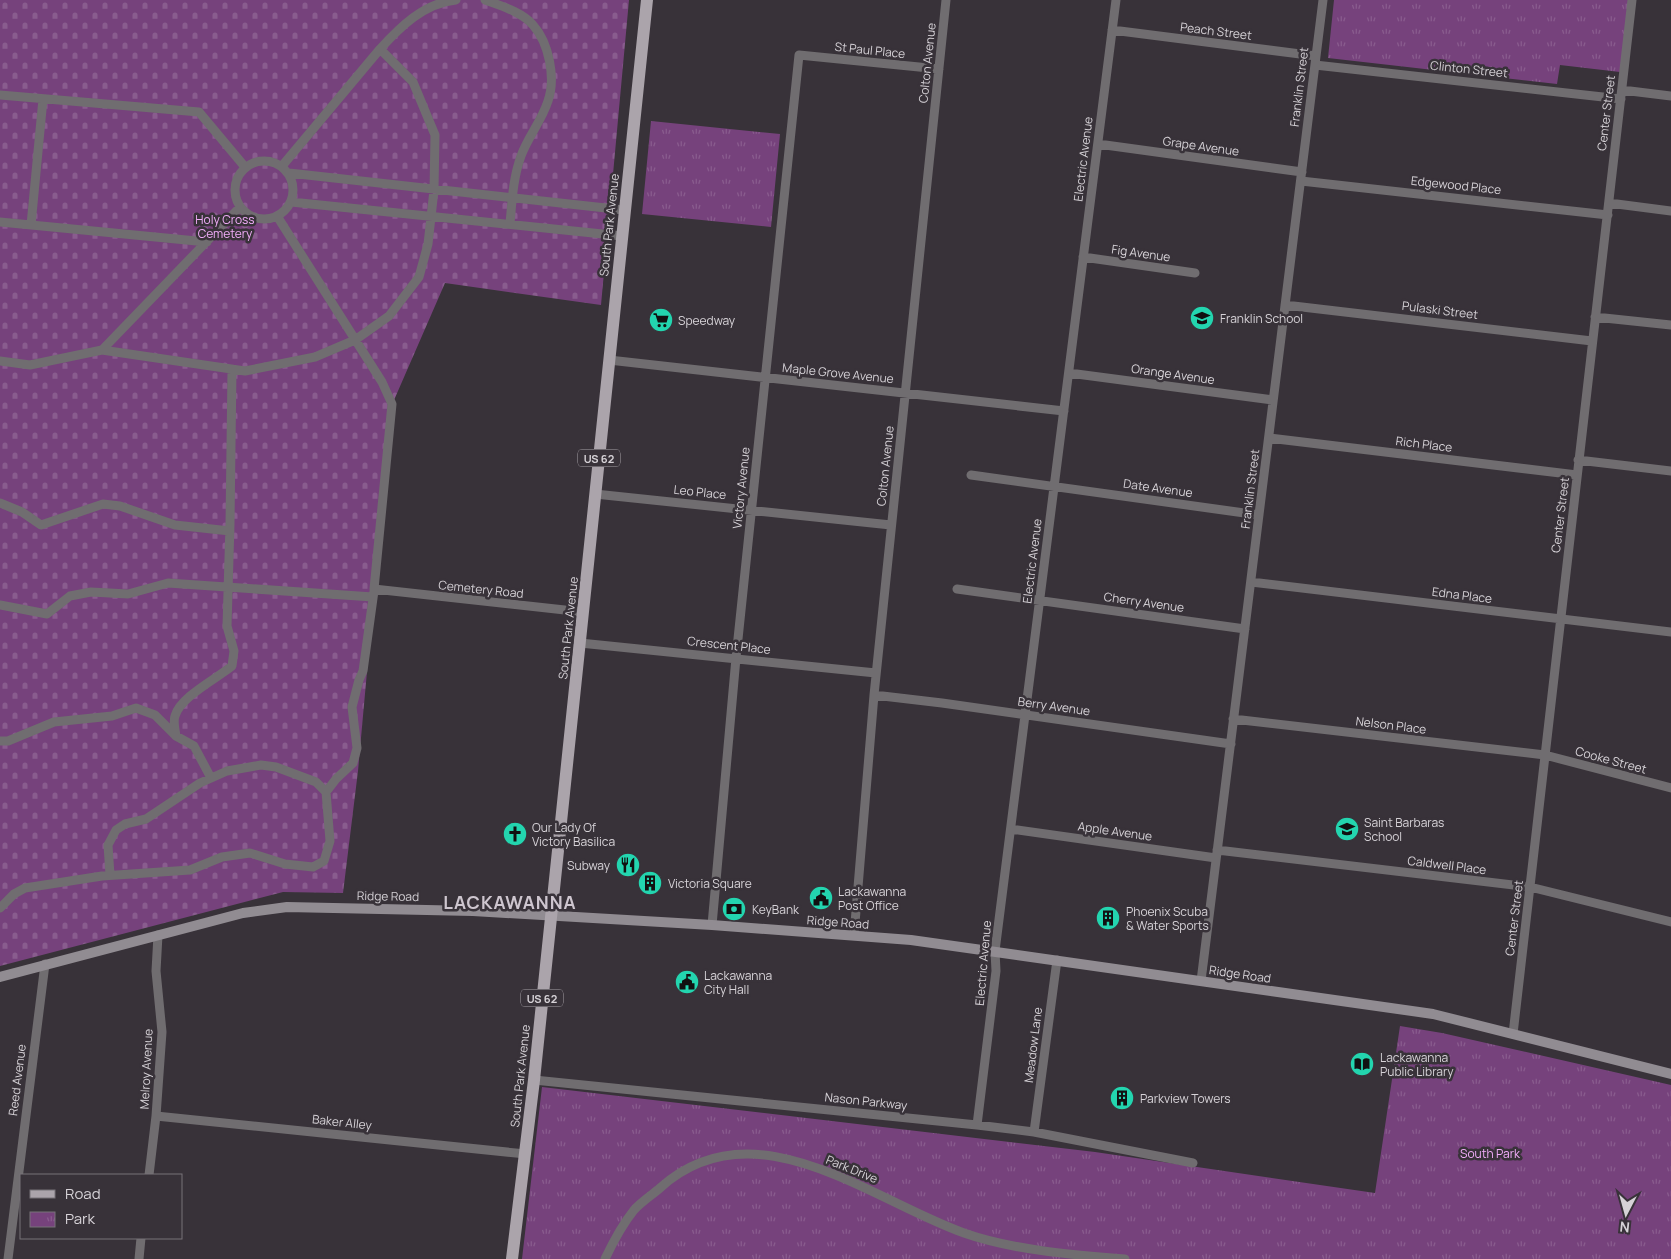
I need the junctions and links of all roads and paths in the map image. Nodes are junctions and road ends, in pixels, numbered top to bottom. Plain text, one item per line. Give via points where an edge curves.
1 (456, 0) edge
2 (485, 0) edge
3 (647, 0) edge
4 (946, 0) edge
5 (1116, 0) edge
6 (1323, 0) edge
7 (1632, 0) edge
8 (1112, 30) junction
9 (380, 49) junction
10 (799, 55) joint
11 (1315, 61) junction
12 (939, 69) junction
13 (1621, 94) junction
14 (0, 95) edge
15 (1671, 96) edge
16 (43, 99) junction
17 (1098, 144) junction
18 (282, 166) junction
19 (245, 167) junction
20 (289, 173) junction
21 (1301, 177) junction
22 (434, 190) junction
23 (512, 198) junction
24 (291, 202) junction
25 (1609, 203) junction
26 (240, 207) junction
27 (624, 210) junction
28 (1671, 210) edge
29 (1608, 215) junction
30 (277, 216) junction
31 (432, 216) junction
32 (0, 222) edge
33 (510, 224) junction
34 (31, 225) junction
35 (622, 236) junction
36 (207, 242) junction
37 (1083, 258) junction
38 (1195, 273) dead end
39 (1285, 305) junction
40 (1595, 317) junction
41 (1671, 326) edge
42 (355, 340) junction
43 (1592, 341) junction
44 (102, 350) junction
45 (0, 360) edge
46 (609, 360) junction
47 (232, 369) junction
48 (1068, 372) junction
49 (765, 378) junction
50 (905, 393) junction
51 (1273, 400) junction
52 (1064, 411) junction
53 (1268, 438) junction
54 (1578, 460) junction
55 (1671, 471) edge
56 (1577, 474) junction
57 (971, 475) dead end
58 (1054, 486) junction
59 (595, 494) junction
60 (0, 503) edge
61 (751, 510) junction
62 (1259, 515) junction
63 (891, 525) junction
64 (230, 530) junction
65 (1250, 582) junction
66 (229, 588) junction
67 (957, 589) dead end
68 (375, 592) junction
69 (1040, 600) junction
70 (0, 605) edge
71 (583, 612) junction
72 (1560, 619) junction
73 (1245, 629) junction
74 (1671, 632) edge
75 (580, 643) junction
76 (736, 658) junction
77 (876, 674) junction
78 (874, 695) junction
79 (1025, 714) junction
80 (1234, 719) junction
81 (176, 736) junction
82 (0, 741) edge
83 (1230, 744) junction
84 (1545, 756) junction
85 (211, 778) junction
86 (1671, 788) edge
87 (326, 792) junction
88 (1011, 829) junction
89 (1217, 854) junction
90 (110, 875) junction
91 (1530, 887) junction
92 (0, 908) edge
93 (550, 916) junction
94 (1671, 922) edge
95 (712, 925) junction
96 (158, 935) junction
97 (854, 935) junction
98 (995, 951) junction
99 (1057, 960) junction
100 (44, 964) junction
101 (0, 978) edge
102 (1201, 981) junction
103 (1513, 1034) junction
104 (1671, 1074) edge
105 (534, 1080) junction
106 (156, 1116) junction
107 (977, 1125) junction
108 (1034, 1132) junction
109 (526, 1154) junction
110 (1193, 1164) dead end
111 (149, 1174) edge
112 (142, 1239) edge
113 (8, 1259) edge
114 (139, 1259) edge
115 (512, 1259) edge
116 (605, 1259) edge
117 (1125, 1259) edge

1 - 9 street via 426,9 404,24
2 - 23 street via 515,12 532,24 545,43 551,72 549,100 521,154
3 - 27 main road, South Park Avenue / US 62
4 - 12 street, Colton Avenue
5 - 8 street, Electric Avenue
6 - 11 street, Franklin Street
7 - 13 street, Center Street
8 - 11 street, Peach Street
8 - 17 street, Electric Avenue
9 - 18 street
9 - 22 street via 413,82 435,136
10 - 12 street, St Paul Place
10 - 49 street, Victory Avenue
11 - 13 street, Clinton Street
11 - 21 street, Franklin Street
12 - 50 street, Colton Avenue
13 - 15 street, Clinton Street
13 - 25 street, Center Street
14 - 16 street
16 - 19 street via 199,112
16 - 34 street
17 - 21 street, Grape Avenue
17 - 37 street, Electric Avenue
18 - 19 street via 266,160
18 - 20 street
19 - 26 street via 234,188
20 - 22 street
20 - 24 street via 294,193
21 - 29 street, Edgewood Place
21 - 39 street, Franklin Street
22 - 23 street
22 - 31 street
23 - 27 street
23 - 33 street
24 - 30 street
24 - 31 street
25 - 28 street
25 - 29 street, Center Street
26 - 30 street via 256,218
26 - 36 street
27 - 35 main road, South Park Avenue / US 62
29 - 40 street, Center Street
30 - 42 street
31 - 33 street
31 - 42 street via 419,277 388,316
32 - 34 street
33 - 35 street
34 - 36 street
35 - 46 main road, South Park Avenue / US 62
36 - 44 street
37 - 38 street, Fig Avenue
37 - 48 street, Electric Avenue
39 - 43 street, Pulaski Street
39 - 51 street, Franklin Street
40 - 41 street
40 - 43 street, Center Street
42 - 47 street via 315,357 245,371
42 - 68 street via 392,404
43 - 54 street, Center Street
44 - 45 street via 30,365
44 - 47 street
46 - 49 street, Maple Grove Avenue
46 - 59 main road, South Park Avenue / US 62
47 - 64 street
48 - 51 street, Orange Avenue
48 - 52 street, Electric Avenue
49 - 50 street, Maple Grove Avenue
49 - 61 street, Victory Avenue
50 - 52 street, Maple Grove Avenue
50 - 63 street, Colton Avenue
51 - 53 street, Franklin Street
52 - 58 street, Electric Avenue
53 - 56 street, Rich Place
53 - 62 street, Franklin Street
54 - 55 street
54 - 56 street, Center Street
56 - 72 street, Center Street
57 - 58 street, Date Avenue
58 - 62 street, Date Avenue
58 - 69 street, Electric Avenue
59 - 61 street, Leo Place
59 - 71 main road, South Park Avenue / US 62
60 - 64 street via 41,525 103,504 120,506 175,526
61 - 63 street, Leo Place
61 - 76 street, Victory Avenue
62 - 65 street, Franklin Street
63 - 77 street, Colton Avenue
64 - 66 street
65 - 72 street, Edna Place
65 - 73 street, Franklin Street
66 - 68 street, Cemetery Road
66 - 70 street, Cemetery Road via 168,582 128,594 91,592 70,596 47,614
66 - 81 street via 227,626 234,651 232,666 179,706 174,718
67 - 69 street, Cherry Avenue
68 - 71 street, Cemetery Road
68 - 87 street via 363,671 352,707 357,748 353,763
69 - 73 street, Cherry Avenue
69 - 79 street, Electric Avenue
71 - 75 main road, South Park Avenue / US 62
72 - 74 street, Edna Place
72 - 84 street, Center Street
73 - 80 street, Franklin Street
75 - 76 street, Crescent Place
75 - 93 main road, South Park Avenue / US 62
76 - 77 street, Crescent Place
76 - 95 street, Victory Avenue
77 - 78 street, Colton Avenue
78 - 79 street, Berry Avenue
78 - 97 street, Colton Avenue
79 - 83 street, Berry Avenue
79 - 88 street, Electric Avenue
80 - 83 street, Franklin Street
80 - 84 street, Nelson Place
81 - 82 street via 155,716 136,708 112,716 54,722 8,741
81 - 85 street via 194,746
83 - 89 street, Franklin Street
84 - 86 street, Cooke Street
84 - 91 street, Center Street
85 - 87 street via 261,765 276,767 316,782
85 - 90 street via 146,819 125,824 116,830 108,846
87 - 90 street via 330,841 324,861 313,867 285,864 250,853 222,858 190,870
88 - 89 street, Apple Avenue
88 - 98 street, Electric Avenue
89 - 91 street, Caldwell Place
89 - 102 street, Franklin Street
90 - 92 street via 25,888
91 - 94 street, Caldwell Place
91 - 103 street, Center Street
93 - 95 main road, Ridge Road
93 - 96 main road, Ridge Road via 287,907 243,912
93 - 105 main road, South Park Avenue / US 62
95 - 97 main road, Ridge Road
96 - 100 main road, Ridge Road
96 - 106 street, Melroy Avenue via 156,971 162,1032
97 - 98 main road, Ridge Road
98 - 99 main road, Ridge Road
98 - 107 street, Electric Avenue via 996,971
99 - 102 main road, Ridge Road
99 - 108 street, Meadow Lane
100 - 101 main road, Ridge Road
100 - 113 street, Reed Avenue
102 - 103 main road, Ridge Road via 1433,1014
103 - 104 main road, Ridge Road
105 - 107 street, Nason Parkway
105 - 109 main road, South Park Avenue / US 62
106 - 109 street, Baker Alley
106 - 111 street, Melroy Avenue
107 - 108 street, Nason Parkway
108 - 110 street, Nason Parkway
109 - 115 main road, South Park Avenue / US 62
112 - 114 street
116 - 117 street, Park Drive via 634,1210 674,1175 700,1162 740,1154 802,1163 842,1177 965,1234 1029,1248

